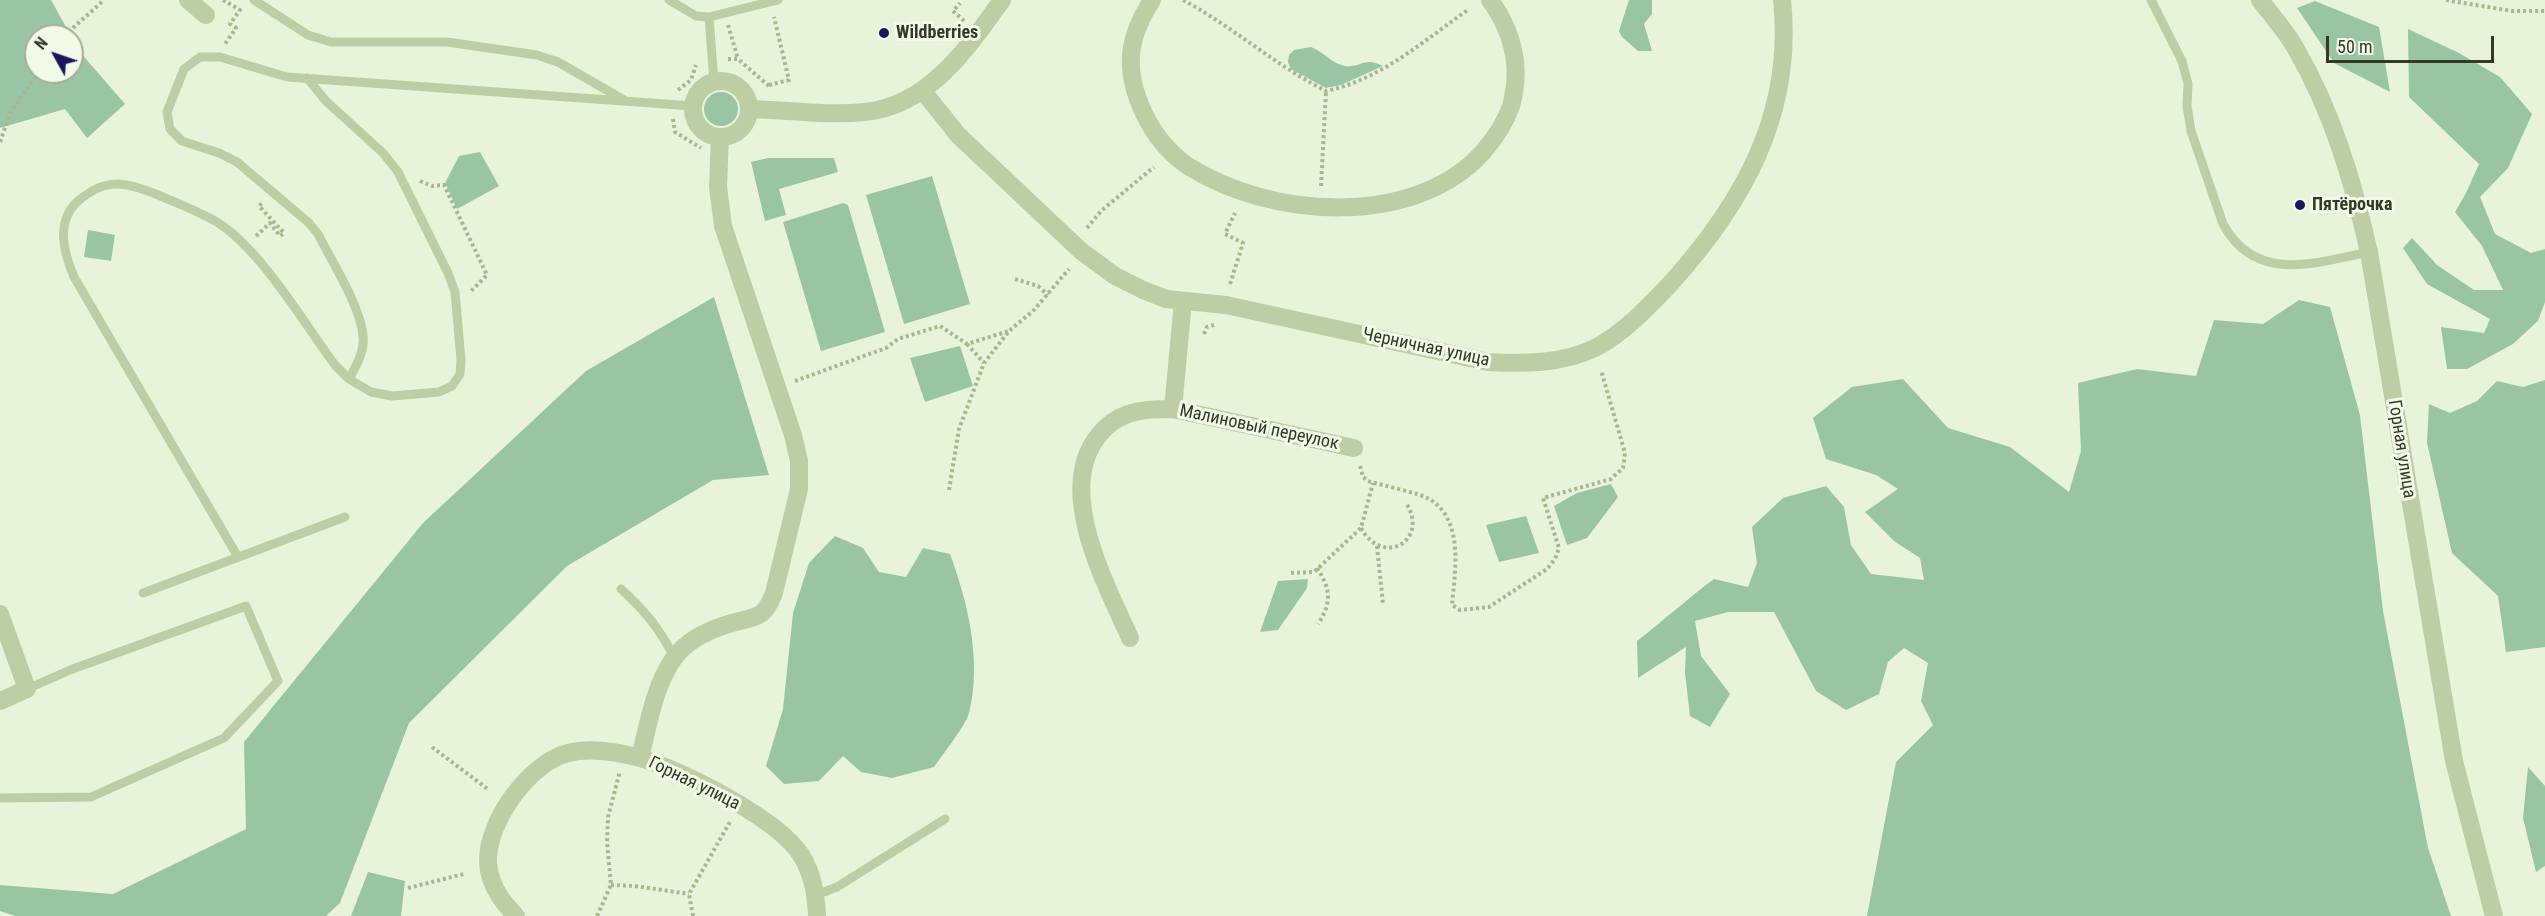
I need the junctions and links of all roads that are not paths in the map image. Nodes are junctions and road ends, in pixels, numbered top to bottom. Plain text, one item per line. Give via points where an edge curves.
1 (188, 0) edge
2 (254, 0) edge
3 (669, 0) edge
4 (778, 0) edge
5 (1002, 0) edge
6 (1152, 0) edge
7 (1490, 0) edge
8 (1782, 0) edge
9 (2151, 0) edge
10 (2260, 0) edge
11 (206, 15) dead end
12 (709, 17) junction
13 (307, 78) junction
14 (714, 82) junction
15 (923, 91) junction
16 (627, 102) junction
17 (693, 106) junction
18 (750, 109) junction
19 (719, 145) junction
20 (2369, 252) junction
21 (1183, 301) junction
22 (350, 379) junction
23 (1173, 409) junction
24 (1357, 455) road end
25 (345, 517) dead end
26 (238, 557) junction
27 (621, 590) dead end
28 (143, 593) dead end
29 (0, 614) edge
30 (1130, 638) dead end
31 (674, 657) junction
32 (27, 689) junction
33 (0, 701) edge
34 (633, 757) junction
35 (0, 798) edge
36 (945, 819) dead end
37 (816, 895) junction
38 (516, 916) edge
39 (817, 916) edge
40 (2494, 916) edge

1 - 11 street
2 - 16 lane via 308,35 331,42 447,42 537,55 558,62
3 - 12 lane via 684,11
4 - 12 lane
5 - 15 street via 978,34
6 - 7 street via 1135,31 1129,61 1144,117 1162,143 1187,165 1219,182 1263,197 1320,207 1397,201 1428,192 1455,178 1496,138 1507,117 1517,68 1503,17
8 - 21 street, Черничная улица via 1785,30 1781,75 1770,122 1737,199 1650,305 1595,348 1544,362 1488,362 1226,305
9 - 20 lane via 2182,61 2188,84 2191,131 2231,238 2251,257 2269,264 2310,264
10 - 20 street, Горная улица via 2295,47 2310,76 2355,193
12 - 14 lane
13 - 16 lane
13 - 22 lane via 398,172 448,273 456,302 461,360 460,374 452,386 439,392 392,396 371,392
13 - 22 lane via 268,72 220,57 200,57 184,69 167,112 170,129 182,141 237,162 318,234 358,315 364,337 360,360
14 - 17 street via 700,90
14 - 18 street via 739,87
15 - 18 street via 896,106 866,112
15 - 21 street, Черничная улица via 958,135 1081,251 1115,276 1143,290
16 - 17 lane
17 - 19 street via 697,124
18 - 19 street via 738,133
19 - 31 street via 718,187 723,226 793,435 799,461 799,489 770,604 755,617 711,630
20 - 40 street, Горная улица via 2454,761
21 - 23 street
22 - 26 lane via 335,365 255,256 219,224 133,185 112,183 91,190 74,205 64,224 64,253 74,277
23 - 24 street, Малиновый переулок
23 - 30 street, Малиновый переулок via 1125,415 1106,426 1092,443 1084,465 1082,489 1088,536
25 - 26 lane
26 - 28 lane
27 - 31 lane via 645,610
29 - 32 street
31 - 34 street
32 - 33 street
32 - 35 lane via 246,606 278,681 224,738 91,797
34 - 37 street, Горная улица via 694,781 781,834 801,854
34 - 38 street, Горная улица via 591,750 567,753 544,765 511,799 491,840 488,861 492,882
36 - 37 lane
37 - 39 street, Горная улица

